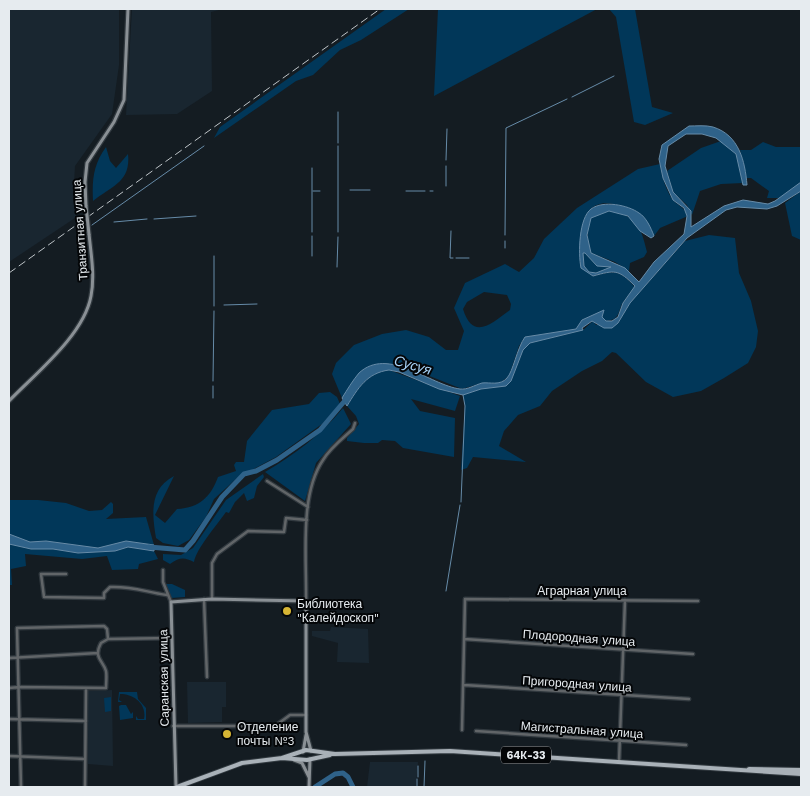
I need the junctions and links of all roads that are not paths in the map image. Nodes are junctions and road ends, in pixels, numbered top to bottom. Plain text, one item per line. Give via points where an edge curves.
1 (128, 9) edge
2 (9, 401) edge
3 (354, 423) dead end
4 (267, 481) dead end
5 (308, 507) junction
6 (307, 520) junction
7 (163, 570) dead end
8 (66, 574) dead end
9 (167, 596) junction
10 (204, 599) junction
11 (212, 599) junction
12 (625, 600) junction
13 (306, 601) junction
14 (698, 601) dead end
15 (171, 602) junction
16 (171, 638) junction
17 (108, 639) junction
18 (464, 639) junction
19 (622, 650) junction
20 (98, 653) junction
21 (693, 654) dead end
22 (9, 658) edge
23 (18, 658) junction
24 (207, 677) dead end
25 (463, 685) junction
26 (20, 687) junction
27 (9, 688) edge
28 (86, 688) junction
29 (621, 696) junction
30 (689, 699) dead end
31 (307, 715) junction
32 (9, 719) edge
33 (21, 719) junction
34 (86, 721) junction
35 (173, 726) junction
36 (462, 730) dead end
37 (476, 731) dead end
38 (306, 732) junction
39 (618, 741) junction
40 (686, 745) dead end
41 (311, 751) junction
42 (303, 752) junction
43 (335, 754) junction
44 (9, 756) edge
45 (20, 756) junction
46 (320, 757) junction
47 (282, 758) junction
48 (85, 759) junction
49 (303, 759) junction
50 (310, 759) junction
51 (619, 762) junction
52 (744, 770) junction
53 (801, 770) edge
54 (801, 774) edge
55 (309, 779) junction
56 (21, 787) edge
57 (85, 787) edge
58 (176, 787) edge
59 (309, 787) edge

1 - 2 main road, Транзитная улица, bridge via 124,100 87,164 85,182 92,285 86,312 63,345
3 - 5 street via 353,429 323,459 316,472
4 - 5 street
5 - 6 street
6 - 11 street via 286,518 284,532 248,531 223,549 212,563
6 - 13 street
7 - 9 street
8 - 9 street via 42,574 44,597 104,598 104,593 110,588 122,586
9 - 15 street
10 - 11 main road
10 - 15 main road
10 - 24 street
11 - 13 main road
12 - 14 street, Аграрная улица
12 - 18 street, Аграрная улица via 465,599
12 - 19 street
13 - 31 main road
15 - 16 main road, Саранская улица
16 - 17 street
16 - 35 main road, Саранская улица
17 - 20 street via 101,644
17 - 23 street via 104,626 17,628
18 - 19 street, Плодородная улица
18 - 25 street
19 - 21 street, Плодородная улица
19 - 29 street
20 - 23 street
20 - 28 street via 99,661 106,669 106,688
22 - 23 street
23 - 26 street
25 - 29 street, Пригородная улица
25 - 36 street
26 - 27 street
26 - 28 street
26 - 33 street
28 - 34 street
29 - 30 street, Пригородная улица
29 - 39 street
31 - 35 street via 290,715 275,726
31 - 38 main road
32 - 33 street
33 - 34 street
33 - 45 street
34 - 48 street
35 - 58 main road, Саранская улица
37 - 39 street, Магистральная улица
38 - 41 main road
38 - 42 main road
39 - 40 street, Магистральная улица
39 - 51 street
41 - 42 main road
41 - 43 main road
41 - 50 main road
42 - 47 main road
42 - 49 main road
43 - 46 main road
43 - 51 main road, 64К-33 via 512,754
44 - 45 street
45 - 48 street
45 - 56 street
46 - 50 main road
46 - 55 main road via 312,764
47 - 49 main road
47 - 55 main road via 302,763
47 - 58 main road via 229,766
48 - 57 street
49 - 50 main road
49 - 55 main road
50 - 55 main road
51 - 52 main road, 64К-33
52 - 53 main road
52 - 54 main road, 64К-33
55 - 59 main road

